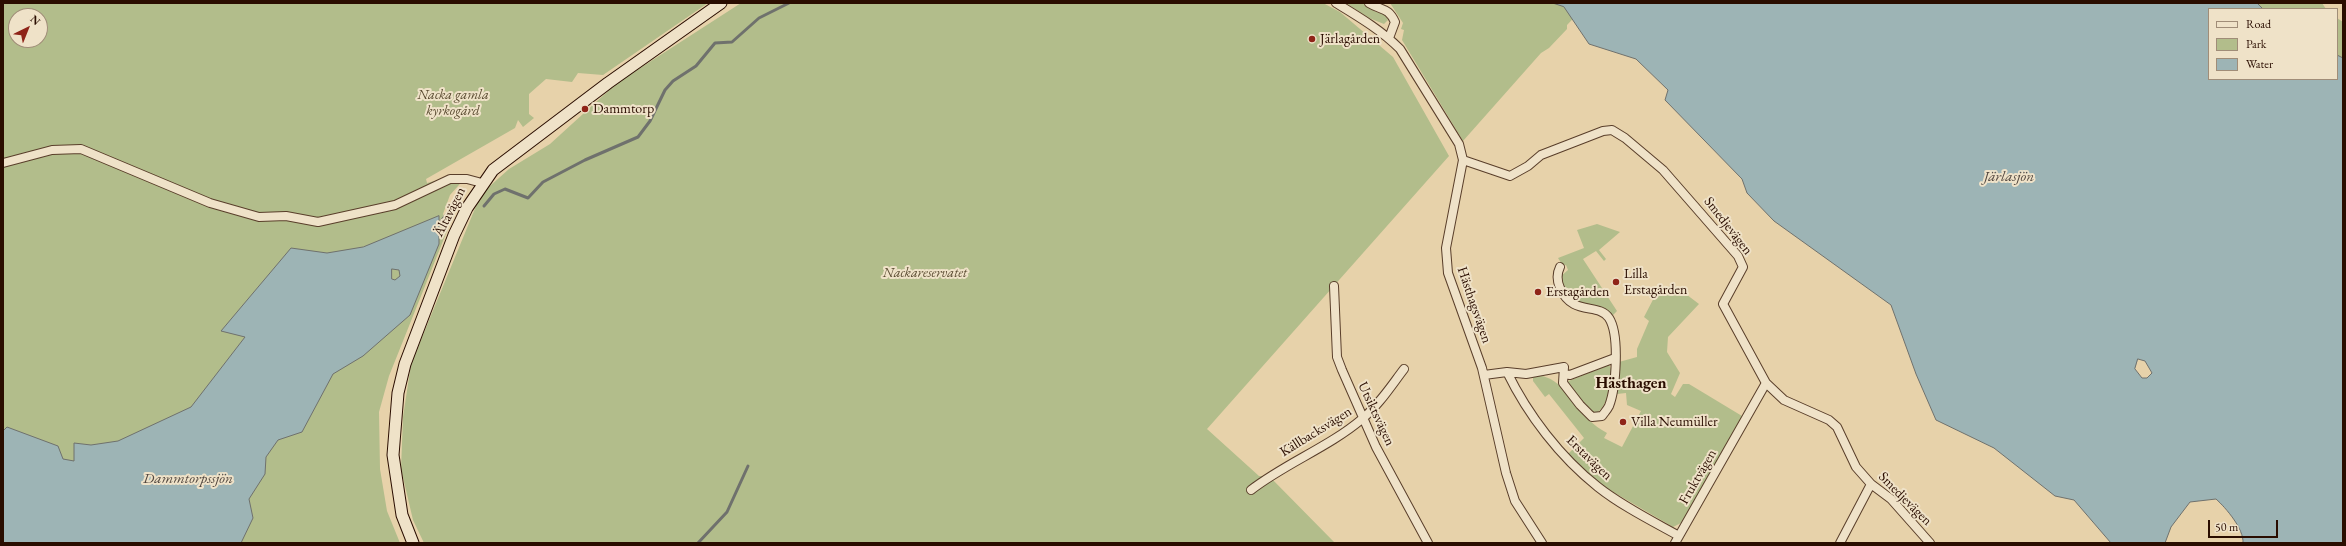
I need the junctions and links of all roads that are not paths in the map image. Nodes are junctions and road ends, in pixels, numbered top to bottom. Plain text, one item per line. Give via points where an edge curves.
1 (721, 3) edge
2 (1336, 3) edge
3 (1369, 3) edge
4 (1389, 38) junction
5 (1463, 160) junction
6 (3, 163) edge
7 (482, 183) junction
8 (1560, 267) dead end
9 (1334, 286) dead end
10 (1614, 358) junction
11 (1404, 369) dead end
12 (1564, 371) junction
13 (1507, 372) junction
14 (1484, 375) junction
15 (1766, 383) junction
16 (1363, 418) junction
17 (1871, 484) junction
18 (1251, 490) dead end
19 (1677, 539) edge
20 (413, 543) edge
21 (1428, 543) edge
22 (1542, 543) edge
23 (1840, 543) edge
24 (1930, 543) edge

1 - 7 main road, Ältavägen via 528,141 493,170
2 - 4 street
3 - 4 street via 1388,11 1395,22
4 - 5 street via 1400,49 1450,129
5 - 14 street, Hästhagsvägen via 1448,236 1446,262
5 - 15 street, Smedjevägen via 1510,176 1541,155 1603,131 1612,130 1625,138 1663,170 1738,256 1743,266 1723,304
6 - 7 street via 52,150 81,149 222,207 259,217 286,216 318,222 395,205 450,179 467,179
7 - 20 main road, Ältavägen via 454,235 405,364 398,393 393,455 402,515
8 - 10 street via 1558,284 1564,297 1572,304 1600,311 1609,318 1616,336
9 - 16 street, Utsiktsvägen via 1337,357
10 - 12 street via 1570,375
10 - 12 street via 1613,388 1609,407 1602,416 1592,417 1580,405 1563,383
11 - 16 street, Källbacksvägen via 1381,400
12 - 13 street via 1526,374
13 - 14 street
13 - 19 street, Erstavägen via 1546,432 1581,472 1599,488
14 - 22 street, Hästhagsvägen via 1506,473 1515,501
15 - 17 street, Smedjevägen via 1784,400 1829,420 1837,427 1850,458
15 - 19 street, Fruktvägen
16 - 18 street, Källbacksvägen via 1269,476
16 - 21 street, Utsiktsvägen
17 - 23 street
17 - 24 street, Smedjevägen via 1891,500

